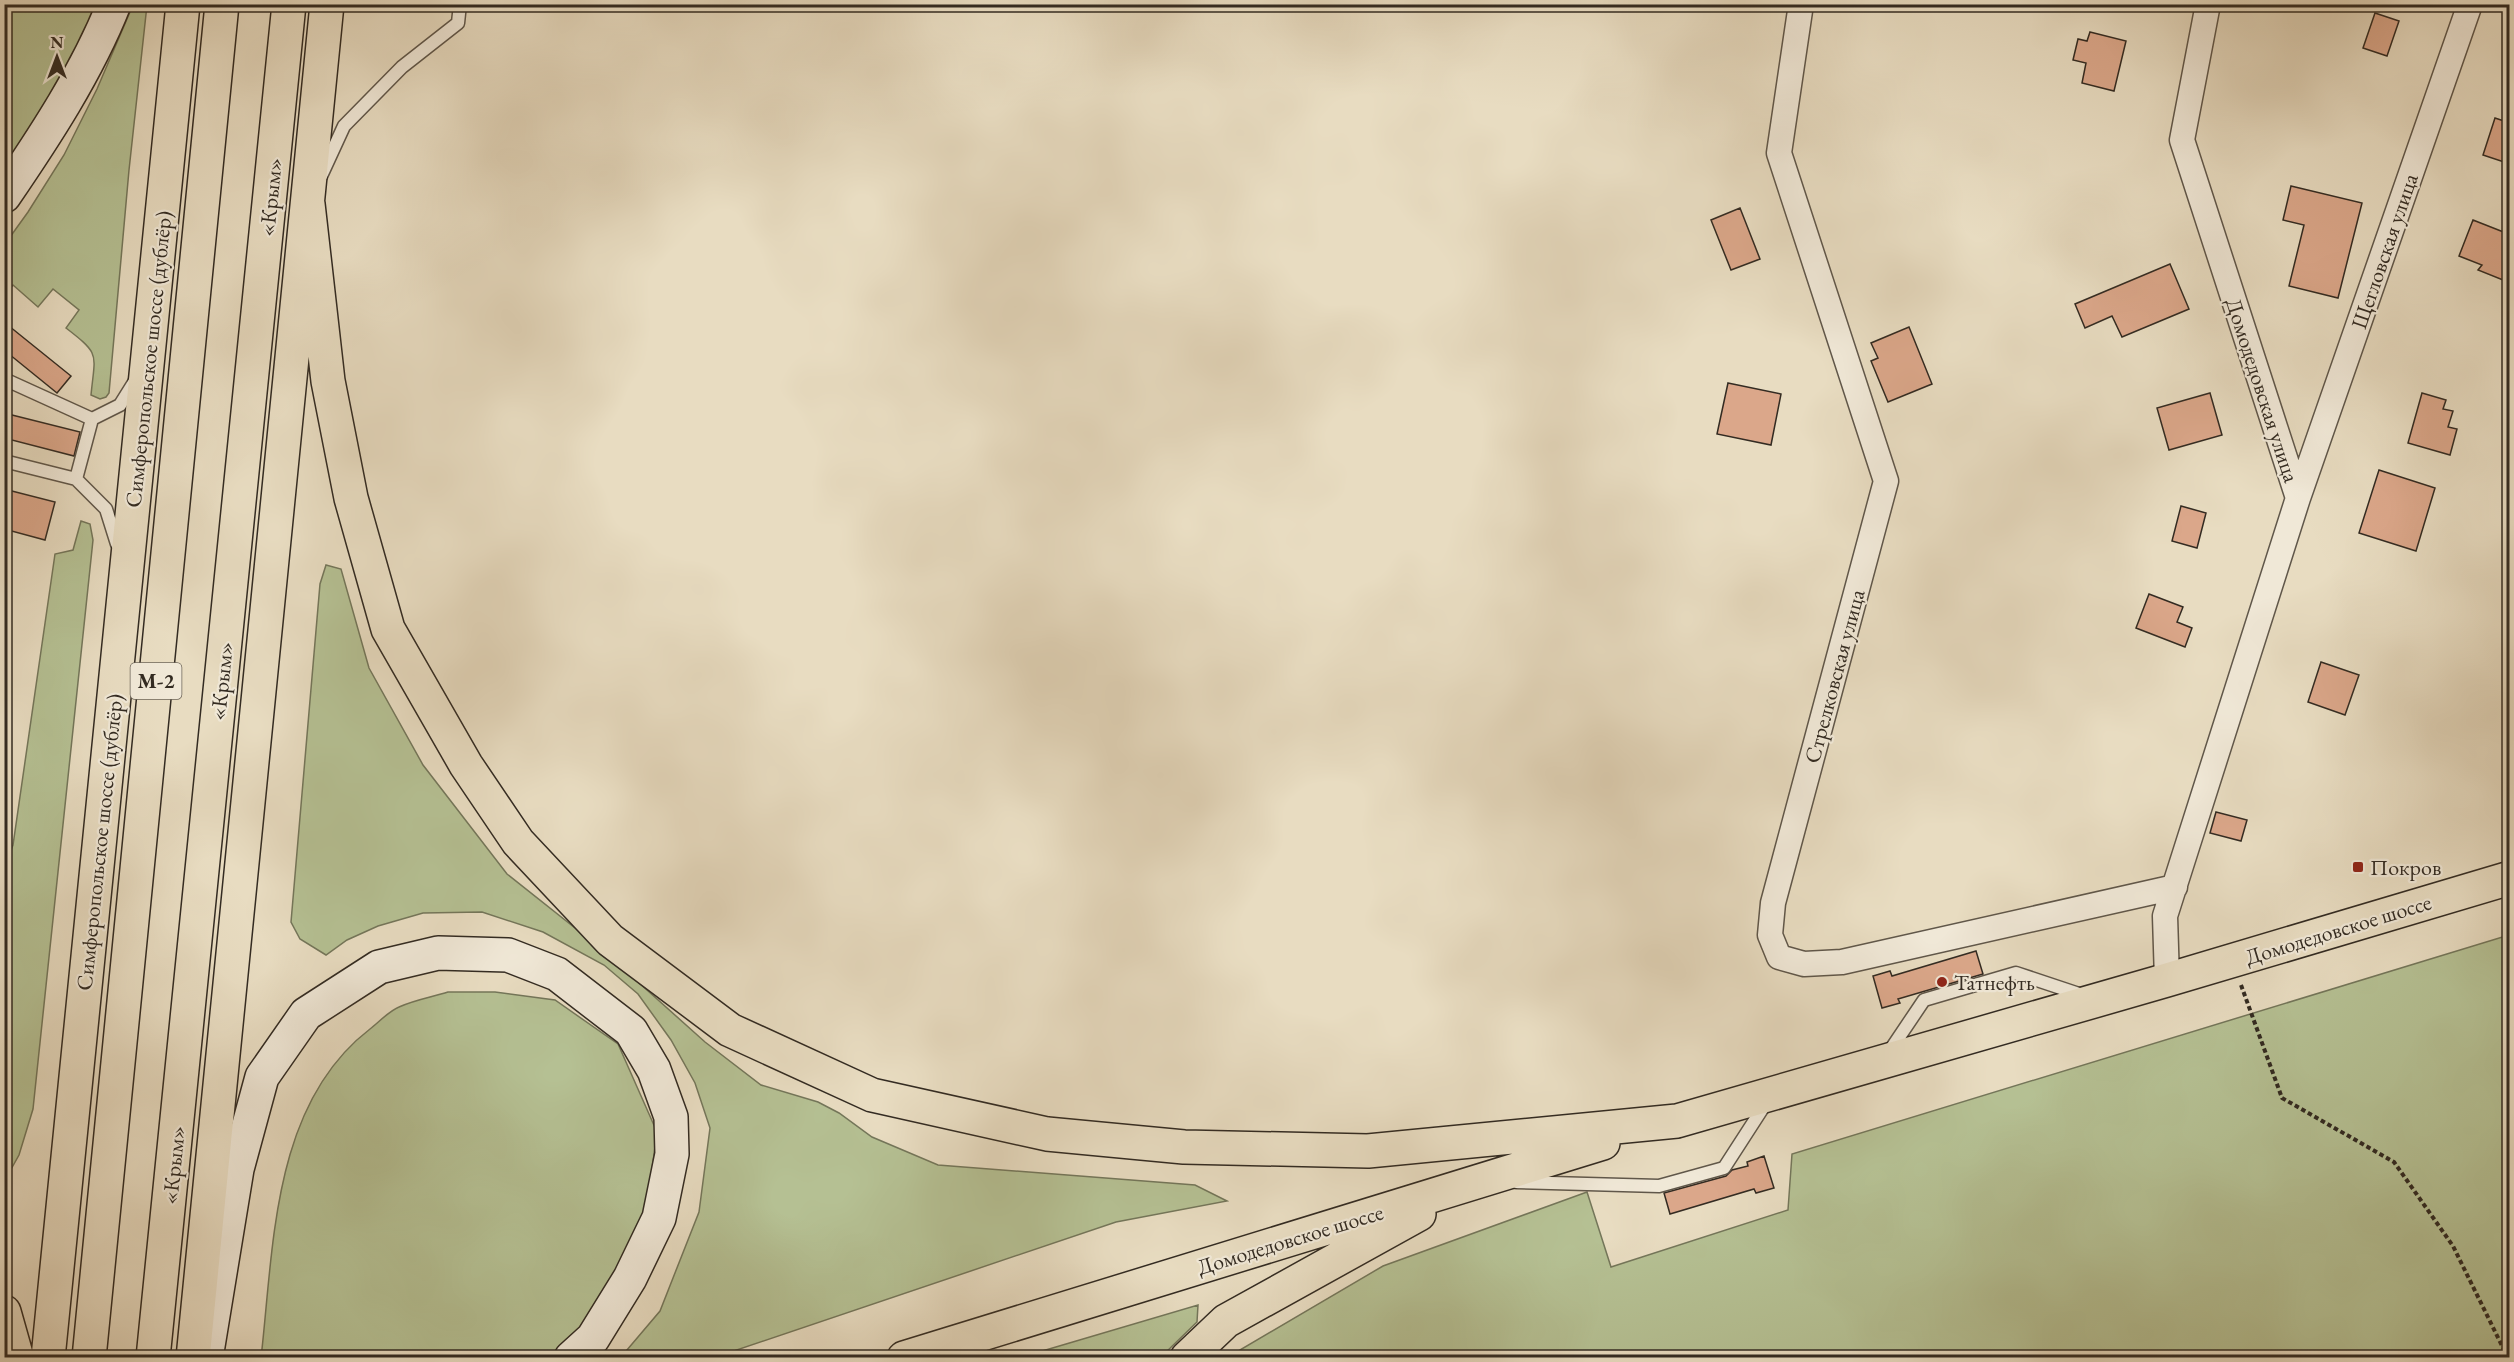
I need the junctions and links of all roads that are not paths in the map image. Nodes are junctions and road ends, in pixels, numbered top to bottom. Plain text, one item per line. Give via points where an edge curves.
1 (114, 4) edge
2 (183, 4) edge
3 (222, 4) edge
4 (290, 4) edge
5 (327, 4) edge
6 (460, 4) edge
7 (1801, 4) edge
8 (2208, 4) edge
9 (2470, 4) edge
10 (4, 196) edge
11 (308, 204) junction
12 (151, 328) junction
13 (4, 379) edge
14 (92, 419) junction
15 (4, 461) edge
16 (76, 479) junction
17 (2298, 498) junction
18 (125, 584) junction
19 (2510, 878) edge
20 (2175, 887) junction
21 (2167, 980) junction
22 (2097, 1000) junction
23 (1882, 1062) junction
24 (1772, 1094) junction
25 (1677, 1121) junction
26 (1478, 1180) junction
27 (4, 1312) edge
28 (17, 1358) edge
29 (48, 1358) edge
30 (89, 1358) edge
31 (153, 1358) edge
32 (193, 1358) edge
33 (206, 1358) edge
34 (571, 1358) edge
35 (904, 1358) edge
36 (1187, 1358) edge

1 - 10 main road via 103,33
2 - 12 main road, Симферопольское шоссе (дублёр)
3 - 30 main road, М-2
4 - 31 main road, «Крым»
5 - 11 main road
6 - 11 lane via 458,23 402,67 344,126
7 - 20 street, Стрелковская улица via 1779,153 1886,481 1773,903 1770,935 1779,957 1804,964 1842,962
8 - 17 street, Домодедовская улица via 2182,140
9 - 17 street, Щегловская улица
11 - 25 main road via 328,381 351,498 388,629 466,765 518,842 610,940 730,1030 872,1095 1058,1135 1184,1147 1368,1151
11 - 32 main road
12 - 14 lane via 135,384 120,405
12 - 18 main road, Симферопольское шоссе (дублёр)
13 - 14 lane
14 - 16 lane
15 - 16 lane
16 - 18 lane via 106,509
17 - 20 street, Домодедовская улица
18 - 29 main road, Симферопольское шоссе (дублёр)
19 - 21 main road, Домодедовское шоссе
20 - 21 street, Домодедовская улица via 2165,916
21 - 22 main road, Домодедовское шоссе
22 - 23 main road, Домодедовское шоссе
22 - 23 lane via 2016,973 1924,1000
23 - 24 main road, Домодедовское шоссе
24 - 25 main road, Домодедовское шоссе
24 - 26 lane via 1724,1168 1659,1186
25 - 26 main road, Домодедовское шоссе
26 - 35 main road, Домодедовское шоссе
26 - 36 main road via 1226,1321
27 - 28 main road
33 - 34 main road via 237,1169 262,1077 306,1014 379,967 438,953 508,955 557,974 631,1030 654,1070 671,1117 672,1154 659,1218 630,1278 593,1338

